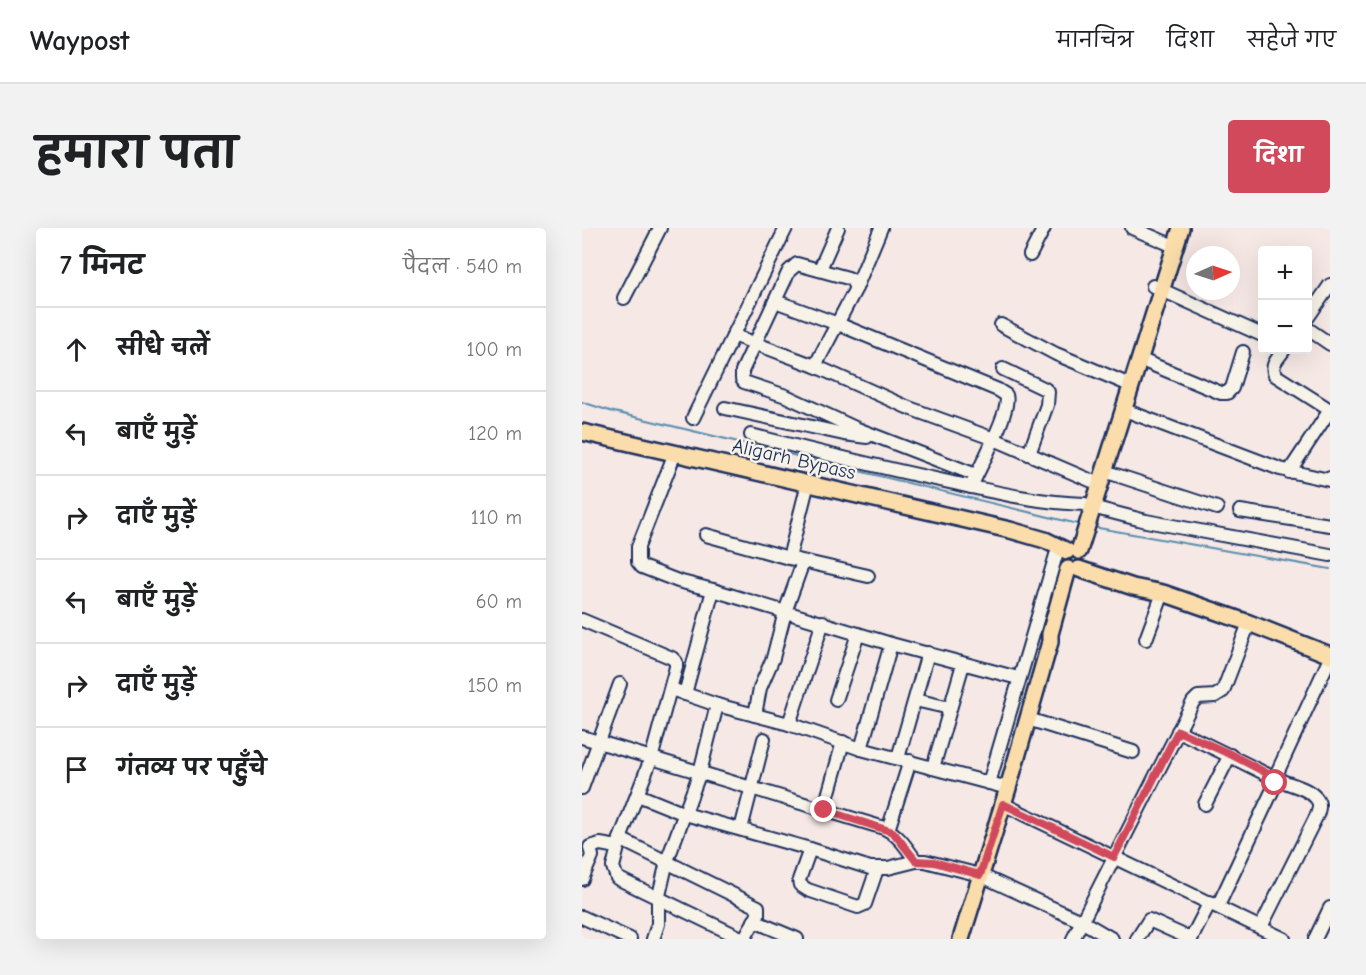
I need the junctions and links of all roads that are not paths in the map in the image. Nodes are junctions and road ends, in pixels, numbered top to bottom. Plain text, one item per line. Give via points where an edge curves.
1 (660, 228) edge
2 (786, 228) edge
3 (838, 228) edge
4 (881, 228) edge
5 (1044, 228) edge
6 (1132, 228) edge
7 (1172, 228) edge
8 (1181, 228) edge
9 (1167, 243) junction
10 (1030, 255) dead end
11 (820, 269) junction
12 (856, 288) junction
13 (1157, 288) junction
14 (1329, 290) edge
15 (624, 298) dead end
16 (775, 301) junction
17 (1312, 312) edge
18 (838, 324) junction
19 (1001, 326) dead end
20 (1312, 332) edge
21 (1258, 333) edge
22 (733, 335) junction
23 (756, 343) junction
24 (1330, 344) edge
25 (1243, 352) dead end
26 (1281, 354) edge
27 (1139, 359) junction
28 (815, 366) junction
29 (1004, 369) dead end
30 (1126, 383) junction
31 (725, 408) dead end
32 (1122, 409) junction
33 (693, 418) dead end
34 (582, 432) edge
35 (751, 435) dead end
36 (880, 438) junction
37 (994, 439) junction
38 (675, 453) junction
39 (1029, 454) junction
40 (1289, 472) junction
41 (976, 475) junction
42 (1098, 476) junction
43 (1330, 479) edge
44 (808, 483) junction
45 (971, 487) junction
46 (1217, 508) dead end
47 (1087, 509) junction
48 (1240, 511) dead end
49 (1330, 525) edge
50 (706, 535) dead end
51 (1330, 555) edge
52 (1072, 556) junction
53 (789, 558) junction
54 (802, 562) junction
55 (868, 576) dead end
56 (713, 590) junction
57 (1159, 592) junction
58 (786, 612) junction
59 (582, 620) edge
60 (823, 622) junction
61 (1249, 623) junction
62 (858, 634) junction
63 (1146, 639) dead end
64 (891, 644) junction
65 (928, 653) junction
66 (1330, 656) edge
67 (963, 664) junction
68 (1018, 678) junction
69 (620, 684) dead end
70 (671, 689) junction
71 (685, 694) junction
72 (836, 700) dead end
73 (915, 700) junction
74 (717, 705) junction
75 (950, 708) junction
76 (755, 715) junction
77 (1028, 719) junction
78 (789, 724) junction
79 (1178, 731) junction
80 (582, 737) edge
81 (764, 739) dead end
82 (598, 742) junction
83 (843, 742) junction
84 (861, 748) junction
85 (1133, 752) dead end
86 (1230, 754) junction
87 (651, 759) junction
88 (904, 760) junction
89 (933, 768) junction
90 (700, 772) junction
91 (1276, 778) junction
92 (989, 783) junction
93 (582, 788) edge
94 (753, 788) junction
95 (1008, 788) junction
96 (638, 795) junction
97 (1324, 801) edge
98 (1003, 804) junction
99 (1205, 804) dead end
100 (824, 810) junction
101 (685, 814) junction
102 (741, 830) junction
103 (888, 830) junction
104 (619, 843) junction
105 (586, 844) edge
106 (810, 849) junction
107 (1114, 857) junction
108 (667, 861) junction
109 (916, 861) junction
110 (877, 869) junction
111 (980, 875) junction
112 (582, 879) edge
113 (658, 900) junction
114 (1214, 904) junction
115 (1330, 908) edge
116 (582, 917) edge
117 (754, 921) junction
118 (1083, 922) junction
119 (1262, 927) junction
120 (627, 938) edge
121 (653, 939) edge
122 (744, 939) edge
123 (797, 939) edge
124 (961, 939) edge
125 (1073, 939) edge
126 (1112, 939) edge
127 (1137, 939) edge
128 (1191, 939) edge
129 (1284, 939) edge
130 (1315, 939) edge

1 - 15 street
2 - 22 street
3 - 11 street
4 - 12 street
5 - 10 street
6 - 9 street
7 - 9 main road
8 - 13 main road
9 - 13 main road
11 - 12 street via 852,280
11 - 16 street via 793,265
12 - 18 street
13 - 21 street
13 - 27 main road
13 - 30 main road
14 - 17 street
16 - 18 street
16 - 23 street
18 - 28 street
18 - 37 street via 1002,392 1008,399
19 - 30 street
20 - 24 street
22 - 23 street
22 - 33 street
23 - 28 street
23 - 36 street via 742,371 744,382 786,396
25 - 27 street via 1227,393
26 - 40 street via 1273,365 1275,375 1330,410
27 - 30 main road
28 - 37 street via 909,408
29 - 39 street via 1047,392 1047,405
30 - 32 main road
30 - 42 main road
31 - 36 street
32 - 40 street
32 - 42 main road
34 - 38 main road, Aligarh Bypass
35 - 45 street
36 - 41 street
37 - 39 street
37 - 41 street
38 - 44 main road, Aligarh Bypass
38 - 56 street via 638,546 638,562 678,581
39 - 42 street
40 - 43 street
41 - 45 street
42 - 46 street
42 - 47 main road
44 - 52 main road, Aligarh Bypass via 995,528 1041,548
44 - 53 street
45 - 47 street
47 - 51 street
47 - 52 main road
48 - 49 street
50 - 53 street
52 - 57 main road, Aligarh Bypass via 1133,587
52 - 68 street
52 - 77 main road
53 - 54 street
54 - 55 street
54 - 58 street
56 - 58 street
56 - 71 street
57 - 61 main road, Aligarh Bypass
57 - 63 street
58 - 60 street
58 - 76 street
59 - 70 street via 672,658 676,667
60 - 62 street
60 - 78 street
61 - 66 main road, Aligarh Bypass
61 - 79 street via 1223,691 1198,697
62 - 64 street
62 - 72 street
64 - 65 street
64 - 84 street
65 - 67 street
65 - 73 street
66 - 91 street
67 - 68 street
67 - 75 street
68 - 92 street
69 - 82 street
70 - 71 street
70 - 87 street
71 - 74 street
73 - 75 street
73 - 88 street
74 - 76 street
74 - 90 street
75 - 89 street
76 - 78 street
77 - 85 street
77 - 95 main road
78 - 83 street
79 - 86 street
79 - 107 street
80 - 82 street
81 - 94 street
82 - 87 street
82 - 93 street
83 - 84 street
83 - 100 street
84 - 88 street
86 - 91 street
86 - 99 street
87 - 90 street
87 - 96 street
88 - 89 street
88 - 103 street
89 - 92 street
90 - 94 street
90 - 101 street
91 - 97 street
91 - 114 street
92 - 95 street
94 - 100 street
94 - 102 street
95 - 98 main road
96 - 101 street
96 - 104 street
97 - 119 street
98 - 107 street
98 - 111 main road
100 - 103 street
101 - 102 street
101 - 108 street
102 - 106 street
103 - 109 street
104 - 105 street
104 - 108 street
104 - 113 street via 613,867 617,878
105 - 112 street via 592,856
106 - 110 street
106 - 110 street via 800,885 858,907 865,904
107 - 114 street
107 - 118 street
108 - 113 street
108 - 117 street via 756,905 759,912
109 - 110 street
109 - 111 street
111 - 118 street
111 - 124 main road
113 - 121 street via 660,917
113 - 122 street
114 - 119 street
114 - 128 street
115 - 130 street
116 - 120 street
117 - 122 street
117 - 123 street
118 - 125 street
118 - 126 street
119 - 129 street
127 - 128 street via 1149,920

